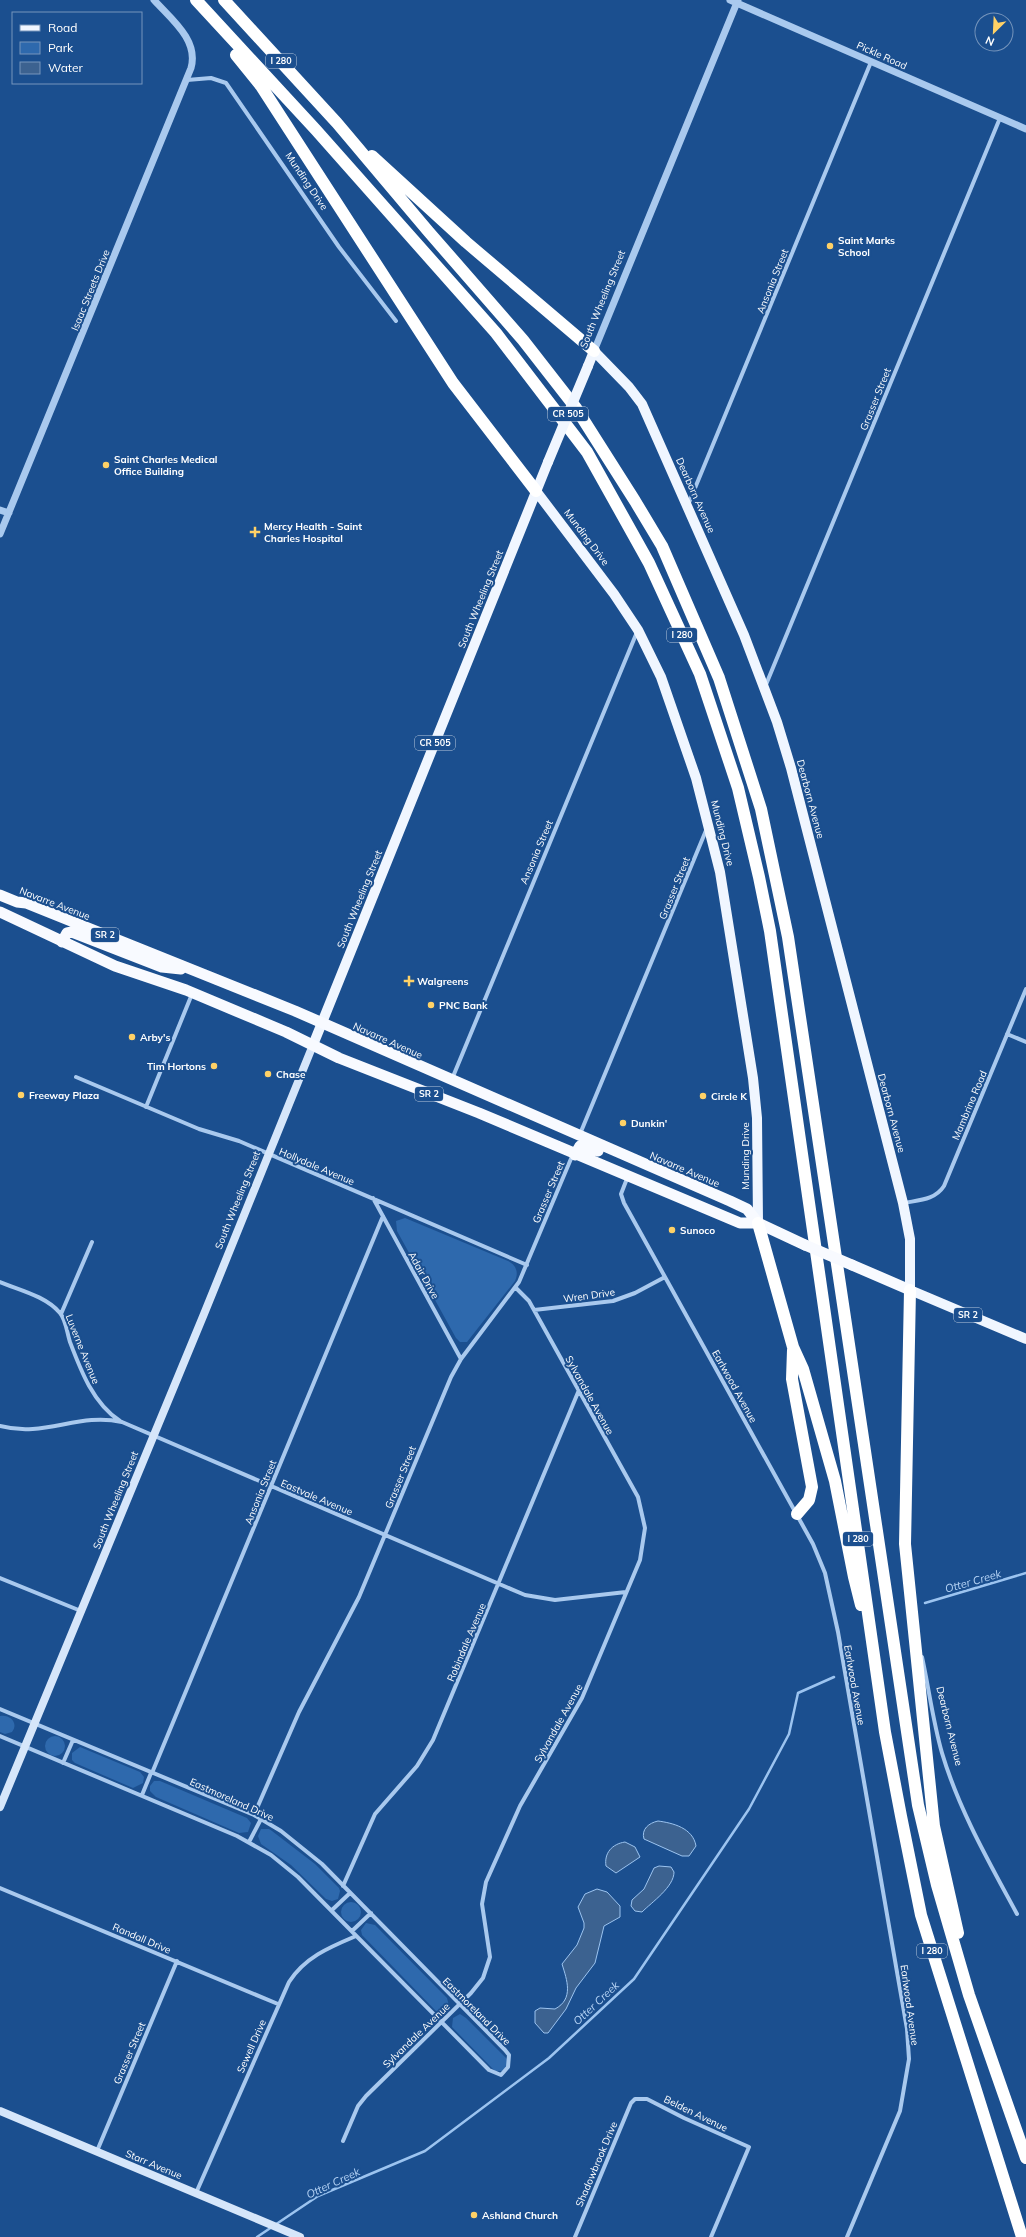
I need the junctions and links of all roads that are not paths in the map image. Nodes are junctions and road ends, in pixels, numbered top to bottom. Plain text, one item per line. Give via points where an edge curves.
1 (154, 0) edge
2 (196, 0) edge
3 (224, 0) edge
4 (735, 1) edge
5 (207, 13) junction
6 (871, 62) junction
7 (187, 80) junction
8 (1000, 118) junction
9 (338, 124) junction
10 (1026, 129) edge
11 (396, 321) dead end
12 (594, 351) junction
13 (536, 491) junction
14 (688, 506) junction
15 (0, 510) edge
16 (9, 513) junction
17 (0, 534) edge
18 (638, 630) junction
19 (765, 687) junction
20 (709, 823) junction
21 (0, 895) edge
22 (17, 902) junction
23 (0, 905) edge
24 (0, 912) edge
25 (62, 942) junction
26 (194, 970) junction
27 (1026, 989) edge
28 (193, 993) junction
29 (322, 1024) junction
30 (1007, 1034) junction
31 (1026, 1042) edge
32 (313, 1046) junction
33 (76, 1077) dead end
34 (451, 1081) junction
35 (146, 1107) junction
36 (579, 1136) junction
37 (269, 1154) junction
38 (574, 1154) junction
39 (635, 1160) junction
40 (604, 1167) junction
41 (628, 1176) junction
42 (705, 1190) junction
43 (373, 1198) junction
44 (903, 1203) junction
45 (383, 1216) junction
46 (758, 1223) junction
47 (92, 1242) dead end
48 (527, 1265) junction
49 (665, 1277) junction
50 (0, 1282) edge
51 (516, 1288) junction
52 (910, 1290) junction
53 (534, 1310) junction
54 (61, 1314) junction
55 (1026, 1339) edge
56 (793, 1347) junction
57 (461, 1359) junction
58 (579, 1390) junction
59 (122, 1422) junction
60 (0, 1426) edge
61 (154, 1436) junction
62 (271, 1486) junction
63 (797, 1514) junction
64 (385, 1535) junction
65 (0, 1578) edge
66 (499, 1584) junction
67 (626, 1592) junction
68 (911, 1602) junction
69 (82, 1611) junction
70 (875, 1656) junction
71 (0, 1709) edge
72 (35, 1723) junction
73 (0, 1736) edge
74 (73, 1740) junction
75 (25, 1746) junction
76 (63, 1763) junction
77 (152, 1773) junction
78 (142, 1795) junction
79 (0, 1807) edge
80 (254, 1815) junction
81 (261, 1819) junction
82 (249, 1842) junction
83 (343, 1886) junction
84 (0, 1888) edge
85 (350, 1893) junction
86 (332, 1910) junction
87 (371, 1913) junction
88 (1017, 1914) dead end
89 (352, 1931) junction
90 (356, 1936) junction
91 (176, 1961) junction
92 (969, 1995) junction
93 (278, 2004) junction
94 (459, 2004) junction
95 (441, 2022) junction
96 (635, 2099) joint
97 (0, 2111) edge
98 (343, 2141) dead end
99 (97, 2151) junction
100 (1026, 2158) edge
101 (196, 2193) junction
102 (300, 2237) edge
103 (575, 2237) edge
104 (711, 2237) edge
105 (847, 2237) edge
106 (1022, 2237) edge

1 - 7 street, Isaac Streets Drive via 188,39 194,53
2 - 5 highway, I 280
3 - 9 highway, I 280
4 - 6 street, Pickle Road
4 - 12 street, South Wheeling Street / CR 505
5 - 13 highway via 262,86 453,383
5 - 70 highway, I 280 via 421,246 496,333 569,426 588,452 649,563 700,674 738,788 770,931
6 - 8 street, Pickle Road
6 - 14 street, Ansonia Street
7 - 11 street, Munding Drive via 211,78 226,83 339,247
7 - 16 street, Isaac Streets Drive
8 - 10 street, Pickle Road
8 - 19 street, Grasser Street
9 - 12 highway via 466,242
9 - 92 highway, I 280 via 523,340 576,408 662,546 720,678 761,810 788,937 918,1805 937,1885
12 - 13 main road, South Wheeling Street / CR 505, bridge
12 - 14 main road, Dearborn Avenue via 629,386 642,404
13 - 18 main road, Munding Drive
13 - 29 main road, South Wheeling Street / CR 505
14 - 19 main road, Dearborn Avenue
15 - 16 street
16 - 17 street, Isaac Streets Drive
18 - 20 main road, Munding Drive via 661,677
18 - 34 street, Ansonia Street
19 - 44 main road, Dearborn Avenue via 791,768
20 - 36 street, Grasser Street
20 - 46 main road, Munding Drive via 731,928 753,1078 757,1118
21 - 22 highway, Navarre Avenue / SR 2
22 - 23 highway via 8,907
22 - 26 highway, Navarre Avenue / SR 2 via 26,903
24 - 25 highway, Navarre Avenue / SR 2
25 - 26 highway via 67,933 72,932 162,967
25 - 28 highway, Navarre Avenue / SR 2 via 115,966 133,970
26 - 29 highway, Navarre Avenue / SR 2
27 - 30 street, Mambrino Road
28 - 32 highway, Navarre Avenue / SR 2
28 - 35 street
29 - 32 main road, South Wheeling Street / CR 505
29 - 34 highway, Navarre Avenue / SR 2
30 - 31 street
30 - 44 street, Mambrino Road via 944,1186 930,1198
32 - 37 main road, South Wheeling Street
32 - 38 highway, Navarre Avenue / SR 2
33 - 35 street, Hollydale Avenue
34 - 36 highway, Navarre Avenue / SR 2
35 - 37 street, Hollydale Avenue
36 - 39 highway, Navarre Avenue / SR 2
37 - 43 street, Hollydale Avenue
37 - 61 main road, South Wheeling Street
38 - 39 highway via 578,1147 583,1146
38 - 40 highway, Navarre Avenue / SR 2
38 - 48 street, Grasser Street
39 - 42 highway, Navarre Avenue / SR 2
40 - 41 highway, Navarre Avenue / SR 2
40 - 42 highway via 638,1172 697,1196 702,1196
41 - 46 highway, Navarre Avenue / SR 2 via 740,1223
41 - 49 street, Earlwood Avenue via 621,1194 622,1199
42 - 46 highway, Navarre Avenue / SR 2 via 746,1209
43 - 45 street, Adair Drive
43 - 48 street, Hollydale Avenue
44 - 52 main road, Dearborn Avenue via 910,1239
45 - 57 street, Adair Drive
45 - 62 street, Ansonia Street
46 - 52 highway, Navarre Avenue / SR 2, bridge
46 - 56 highway
47 - 54 street
48 - 51 street, Grasser Street
49 - 53 street, Wren Drive via 635,1293 612,1301
49 - 63 street, Earlwood Avenue
50 - 54 street, Luverne Avenue via 47,1302
51 - 53 street, Sylvandale Avenue
51 - 57 street, Grasser Street
52 - 55 main road, Navarre Avenue / SR 2
52 - 68 highway via 905,1544
53 - 58 street, Sylvandale Avenue
54 - 59 street, Luverne Avenue via 70,1342 94,1396 102,1407
56 - 63 highway via 792,1378 812,1487 809,1500
56 - 70 highway via 803,1369 835,1481 854,1577
57 - 64 street, Grasser Street via 451,1377
58 - 66 street, Robindale Avenue
58 - 67 street, Sylvandale Avenue via 641,1507 645,1528 643,1550
59 - 60 street, Eastvale Avenue via 92,1419 34,1430
59 - 61 street, Eastvale Avenue
61 - 62 street, Eastvale Avenue
61 - 69 main road, South Wheeling Street
62 - 64 street, Eastvale Avenue
62 - 77 street, Ansonia Street
63 - 105 street, Earlwood Avenue via 825,1573 838,1632 907,2029 909,2059 900,2111
64 - 66 street, Eastvale Avenue
64 - 80 street, Grasser Street via 349,1617 296,1718
65 - 69 street
66 - 67 street, Eastvale Avenue via 526,1595 550,1600
66 - 83 street, Robindale Avenue via 433,1740 417,1766 375,1814
67 - 94 street, Sylvandale Avenue via 582,1698 520,1806 486,1882 482,1904 490,1948 489,1962 478,1985
68 - 88 street, Dearborn Avenue via 942,1752 975,1835
68 - 92 highway via 934,1826 956,1920
69 - 72 main road, South Wheeling Street
70 - 106 highway, I 280 via 885,1732 921,1915
71 - 72 street, Eastmoreland Drive
72 - 74 street, Eastmoreland Drive
72 - 75 main road, South Wheeling Street
73 - 75 street, Eastmoreland Drive
74 - 76 street
74 - 77 street, Eastmoreland Drive
75 - 76 street, Eastmoreland Drive
75 - 79 main road, South Wheeling Street
76 - 78 street, Eastmoreland Drive
77 - 78 street, Ansonia Street
77 - 80 street, Eastmoreland Drive
78 - 82 street, Eastmoreland Drive
80 - 81 street, Eastmoreland Drive
81 - 82 street
81 - 83 street, Eastmoreland Drive via 303,1847
82 - 86 street, Eastmoreland Drive via 288,1868
83 - 85 street, Eastmoreland Drive
84 - 91 street, Randall Drive
85 - 86 street
85 - 87 street, Eastmoreland Drive
86 - 89 street, Eastmoreland Drive
87 - 89 street
87 - 94 street, Eastmoreland Drive
89 - 90 street, Eastmoreland Drive
90 - 93 street, Sewell Drive via 305,1963 292,1976
90 - 95 street, Eastmoreland Drive
91 - 93 street, Randall Drive
91 - 99 street, Grasser Street
92 - 100 highway, I 280
93 - 101 street, Sewell Drive
94 - 95 street, Sylvandale Avenue
94 - 95 street, Eastmoreland Drive via 509,2055 510,2061 505,2072 501,2075 489,2070
95 - 98 street, Sylvandale Avenue via 361,2101
96 - 103 street, Shadowbrook Drive via 628,2108
96 - 104 street, Belden Avenue via 647,2099 749,2147
97 - 99 main road, Starr Avenue
99 - 101 main road, Starr Avenue
101 - 102 main road, Starr Avenue

